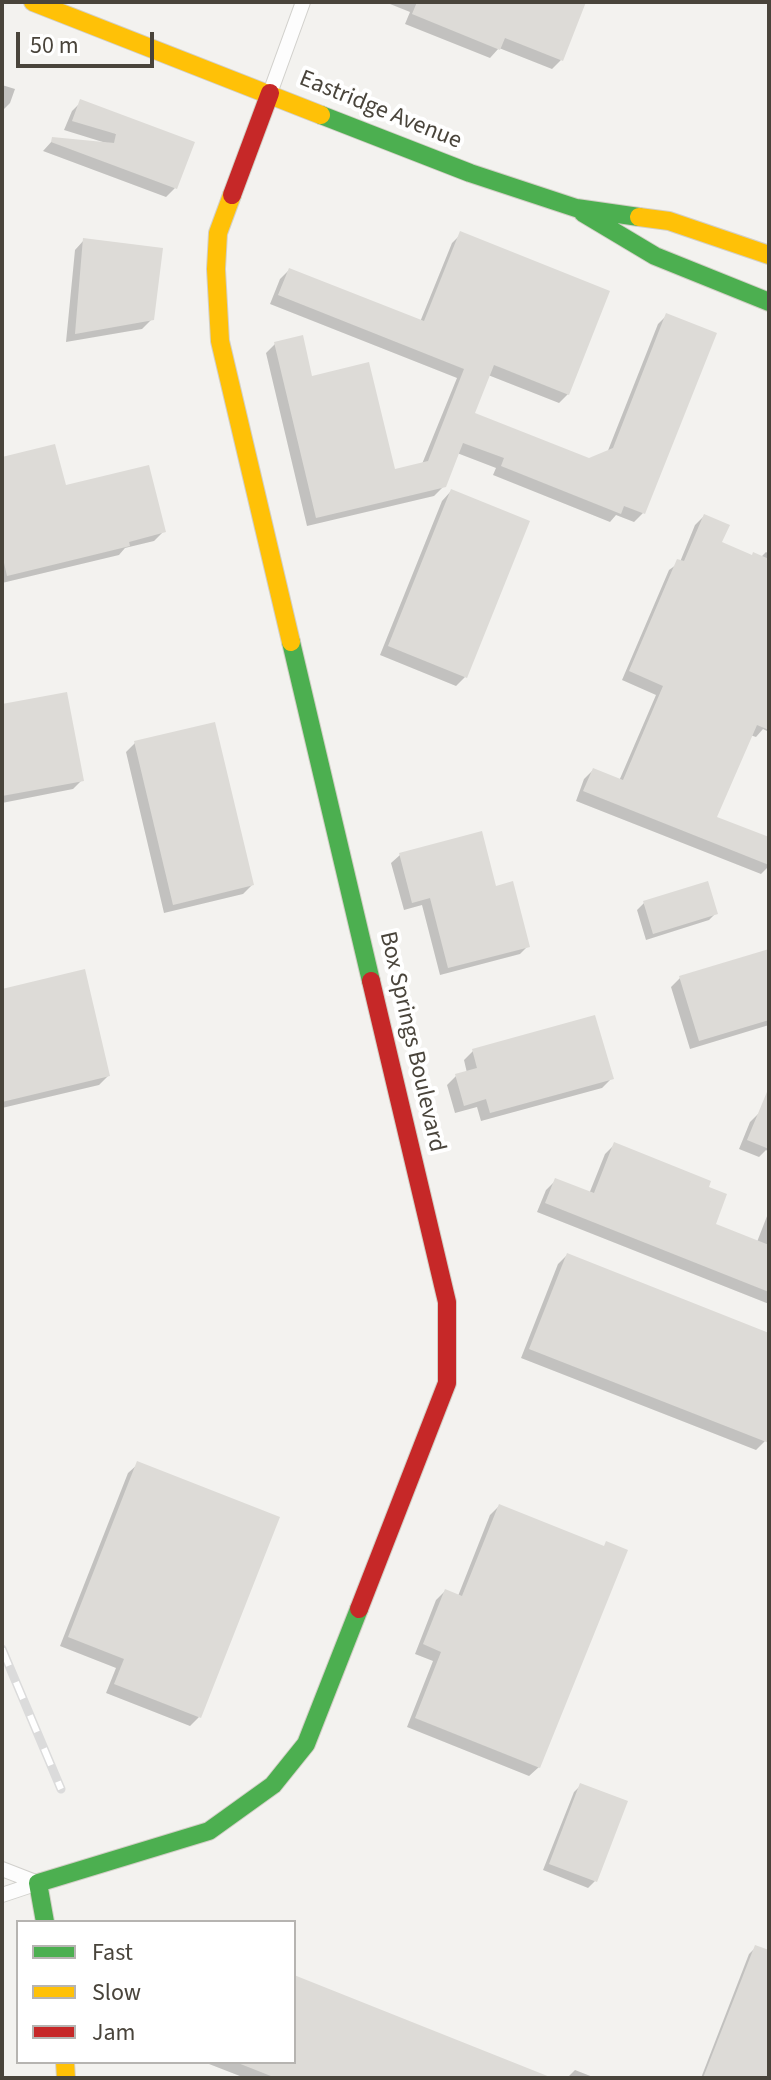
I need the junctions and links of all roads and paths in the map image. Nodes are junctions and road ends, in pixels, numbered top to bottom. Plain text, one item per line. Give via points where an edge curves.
1 (33, 2) edge
2 (303, 2) edge
3 (270, 93) junction
4 (576, 208) junction
5 (769, 255) edge
6 (769, 302) edge
7 (2, 1869) edge
8 (38, 1883) junction
9 (2, 1895) edge
10 (45, 1920) edge

1 - 3 street, Eastridge Avenue
2 - 3 street, Box Springs Boulevard
3 - 4 street, Eastridge Avenue via 426,156
3 - 8 street, Box Springs Boulevard via 218,233 220,341 447,1302 447,1383 306,1744 273,1785 209,1831
4 - 5 street, Eastridge Avenue via 669,221
4 - 6 street, Eastridge Avenue via 655,256
7 - 8 street
8 - 9 street
8 - 10 street

